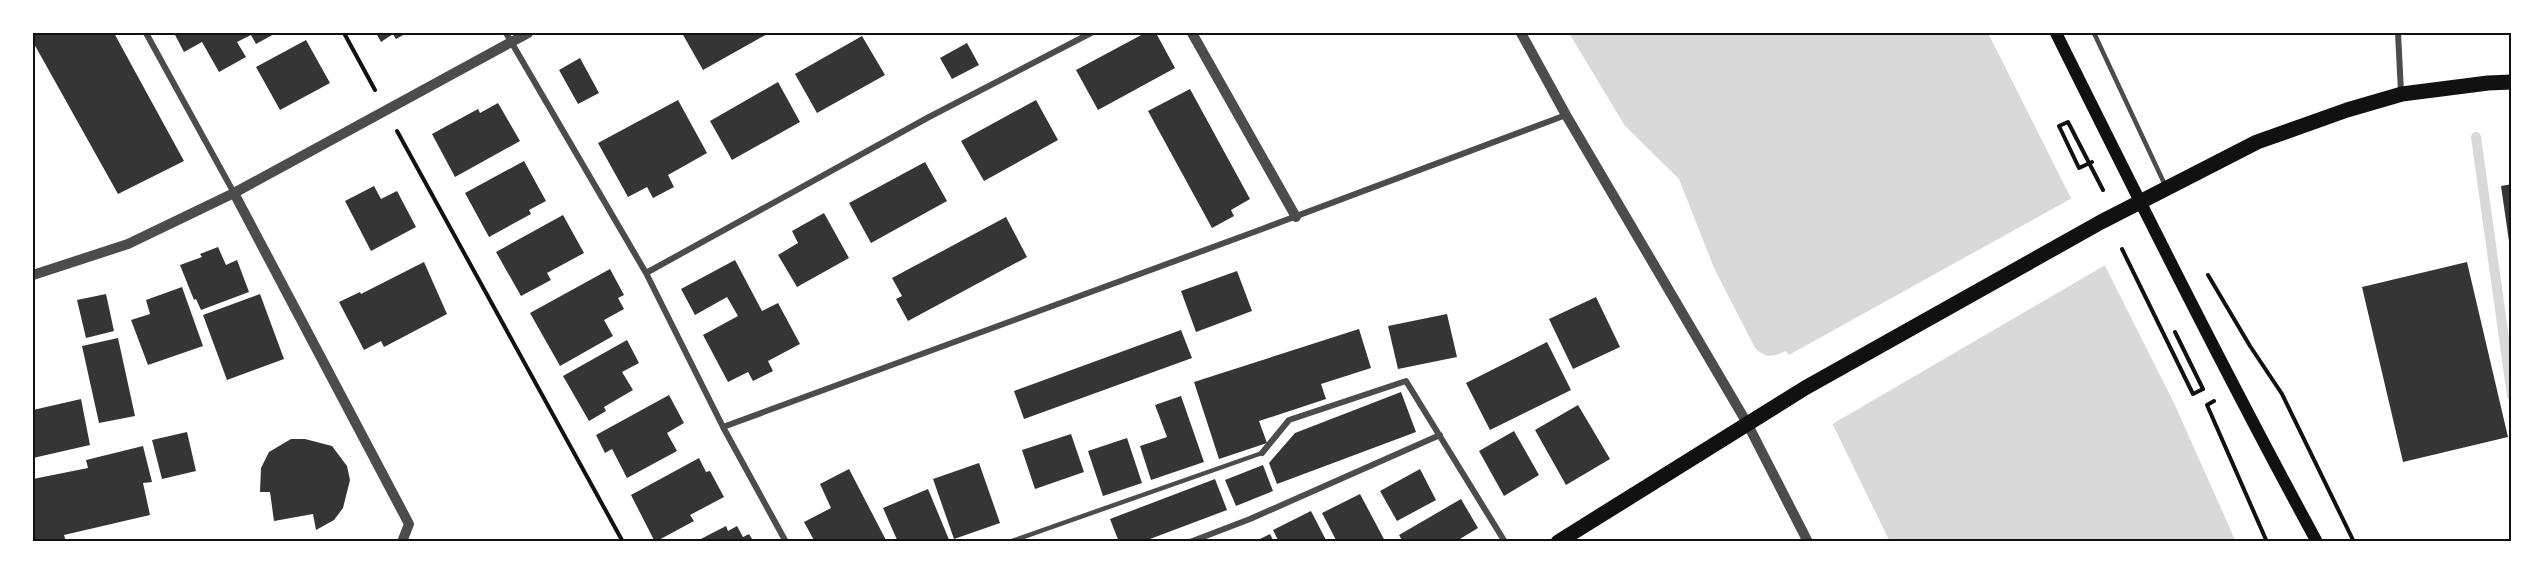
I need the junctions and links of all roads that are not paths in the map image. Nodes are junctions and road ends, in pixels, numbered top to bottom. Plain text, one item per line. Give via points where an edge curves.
1 (146, 33) edge
2 (528, 33) edge
3 (1091, 33) edge
4 (1192, 33) edge
5 (1521, 33) edge
6 (2056, 33) edge
7 (2094, 33) edge
8 (2398, 33) edge
9 (509, 38) edge
10 (2512, 82) edge
11 (2402, 94) junction
12 (1566, 115) junction
13 (2167, 188) junction
14 (234, 193) junction
15 (1296, 217) junction
16 (646, 273) junction
17 (33, 275) edge
18 (1747, 423) junction
19 (723, 427) junction
20 (1440, 435) junction
21 (1262, 453) joint
22 (402, 542) edge
23 (786, 542) edge
24 (1009, 542) edge
25 (1190, 542) edge
26 (1506, 542) edge
27 (1558, 542) edge
28 (1808, 542) edge
29 (2317, 542) edge

1 - 14 street
2 - 9 street
3 - 16 street
4 - 15 street
5 - 12 street
6 - 29 main road via 2254,426
7 - 13 lane
8 - 11 street
9 - 14 street
9 - 16 street
10 - 11 main road
11 - 13 main road via 2257,142
12 - 15 street
12 - 18 street
13 - 18 main road
14 - 17 street via 128,244
14 - 22 street via 409,524
15 - 19 street
16 - 19 street
18 - 27 main road
18 - 28 street
19 - 23 street
20 - 21 street via 1406,381 1290,420
20 - 25 street
20 - 26 street
21 - 24 lane

